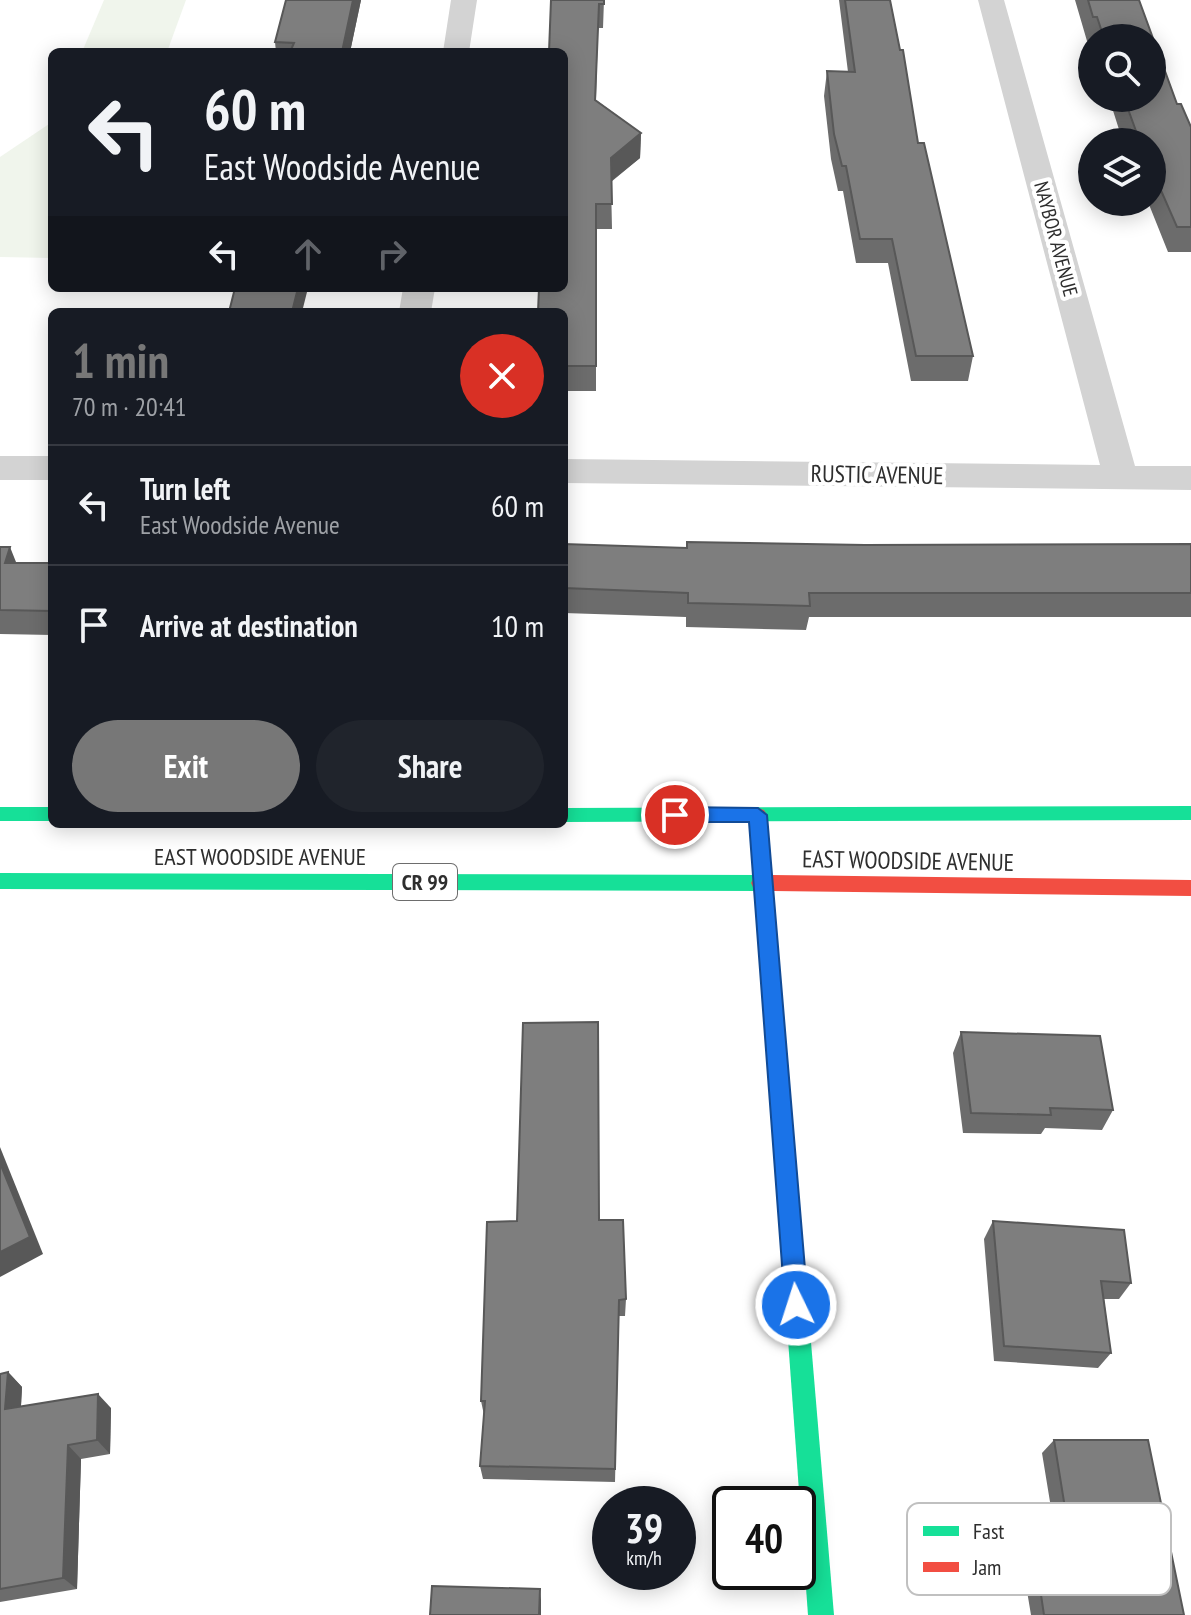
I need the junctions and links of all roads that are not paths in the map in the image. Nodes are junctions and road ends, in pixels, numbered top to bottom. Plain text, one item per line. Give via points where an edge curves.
1 (464, 0) edge
2 (991, 0) edge
3 (457, 48) edge
4 (0, 468) edge
5 (48, 468) edge
6 (568, 471) edge
7 (1121, 478) junction
8 (1191, 478) edge
9 (1191, 813) edge
10 (0, 814) edge
11 (48, 814) edge
12 (568, 815) edge
13 (758, 815) junction
14 (0, 881) edge
15 (763, 883) junction
16 (1191, 888) edge
17 (821, 1615) edge

1 - 3 street
2 - 7 street, NAYBOR AVENUE
4 - 5 street
6 - 7 street, RUSTIC AVENUE
7 - 8 street, RUSTIC AVENUE
9 - 13 main road, EAST WOODSIDE AVENUE
10 - 11 main road
12 - 13 main road, EAST WOODSIDE AVENUE
13 - 15 main road
14 - 15 main road, EAST WOODSIDE AVENUE / CR 99
15 - 16 main road, EAST WOODSIDE AVENUE / CR 99
15 - 17 main road

